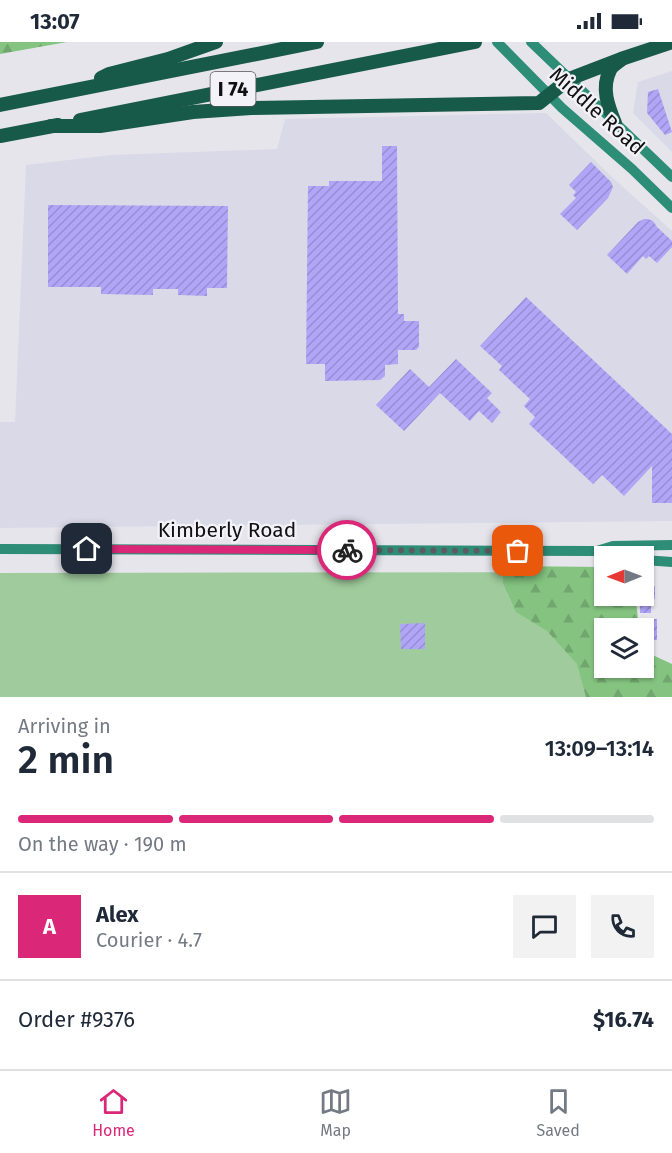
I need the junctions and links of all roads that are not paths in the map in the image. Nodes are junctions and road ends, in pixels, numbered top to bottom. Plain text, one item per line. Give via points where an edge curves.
1 (216, 42) edge
2 (317, 42) edge
3 (497, 42) edge
4 (531, 42) edge
5 (672, 42) edge
6 (470, 43) edge
7 (621, 59) junction
8 (569, 79) junction
9 (78, 90) junction
10 (549, 95) junction
11 (0, 105) edge
12 (615, 123) junction
13 (51, 126) junction
14 (0, 136) edge
15 (672, 177) edge
16 (672, 208) edge
17 (672, 545) edge
18 (614, 546) edge
19 (0, 549) edge
20 (594, 551) edge
21 (654, 561) edge
22 (672, 562) edge

1 - 9 highway via 109,74
2 - 9 highway, I 74
3 - 10 main road, Middle Road
4 - 8 main road, Middle Road
5 - 7 highway
6 - 13 highway, I 74
7 - 8 highway
7 - 12 highway via 610,69 606,84
8 - 10 highway
8 - 12 main road, Middle Road
9 - 11 highway, I 74
10 - 13 highway via 539,104 251,108 100,126
10 - 16 main road, Middle Road
12 - 15 main road, Middle Road
13 - 14 highway, I 74
17 - 18 main road, Kimberly Road
19 - 20 main road, Kimberly Road
21 - 22 main road

